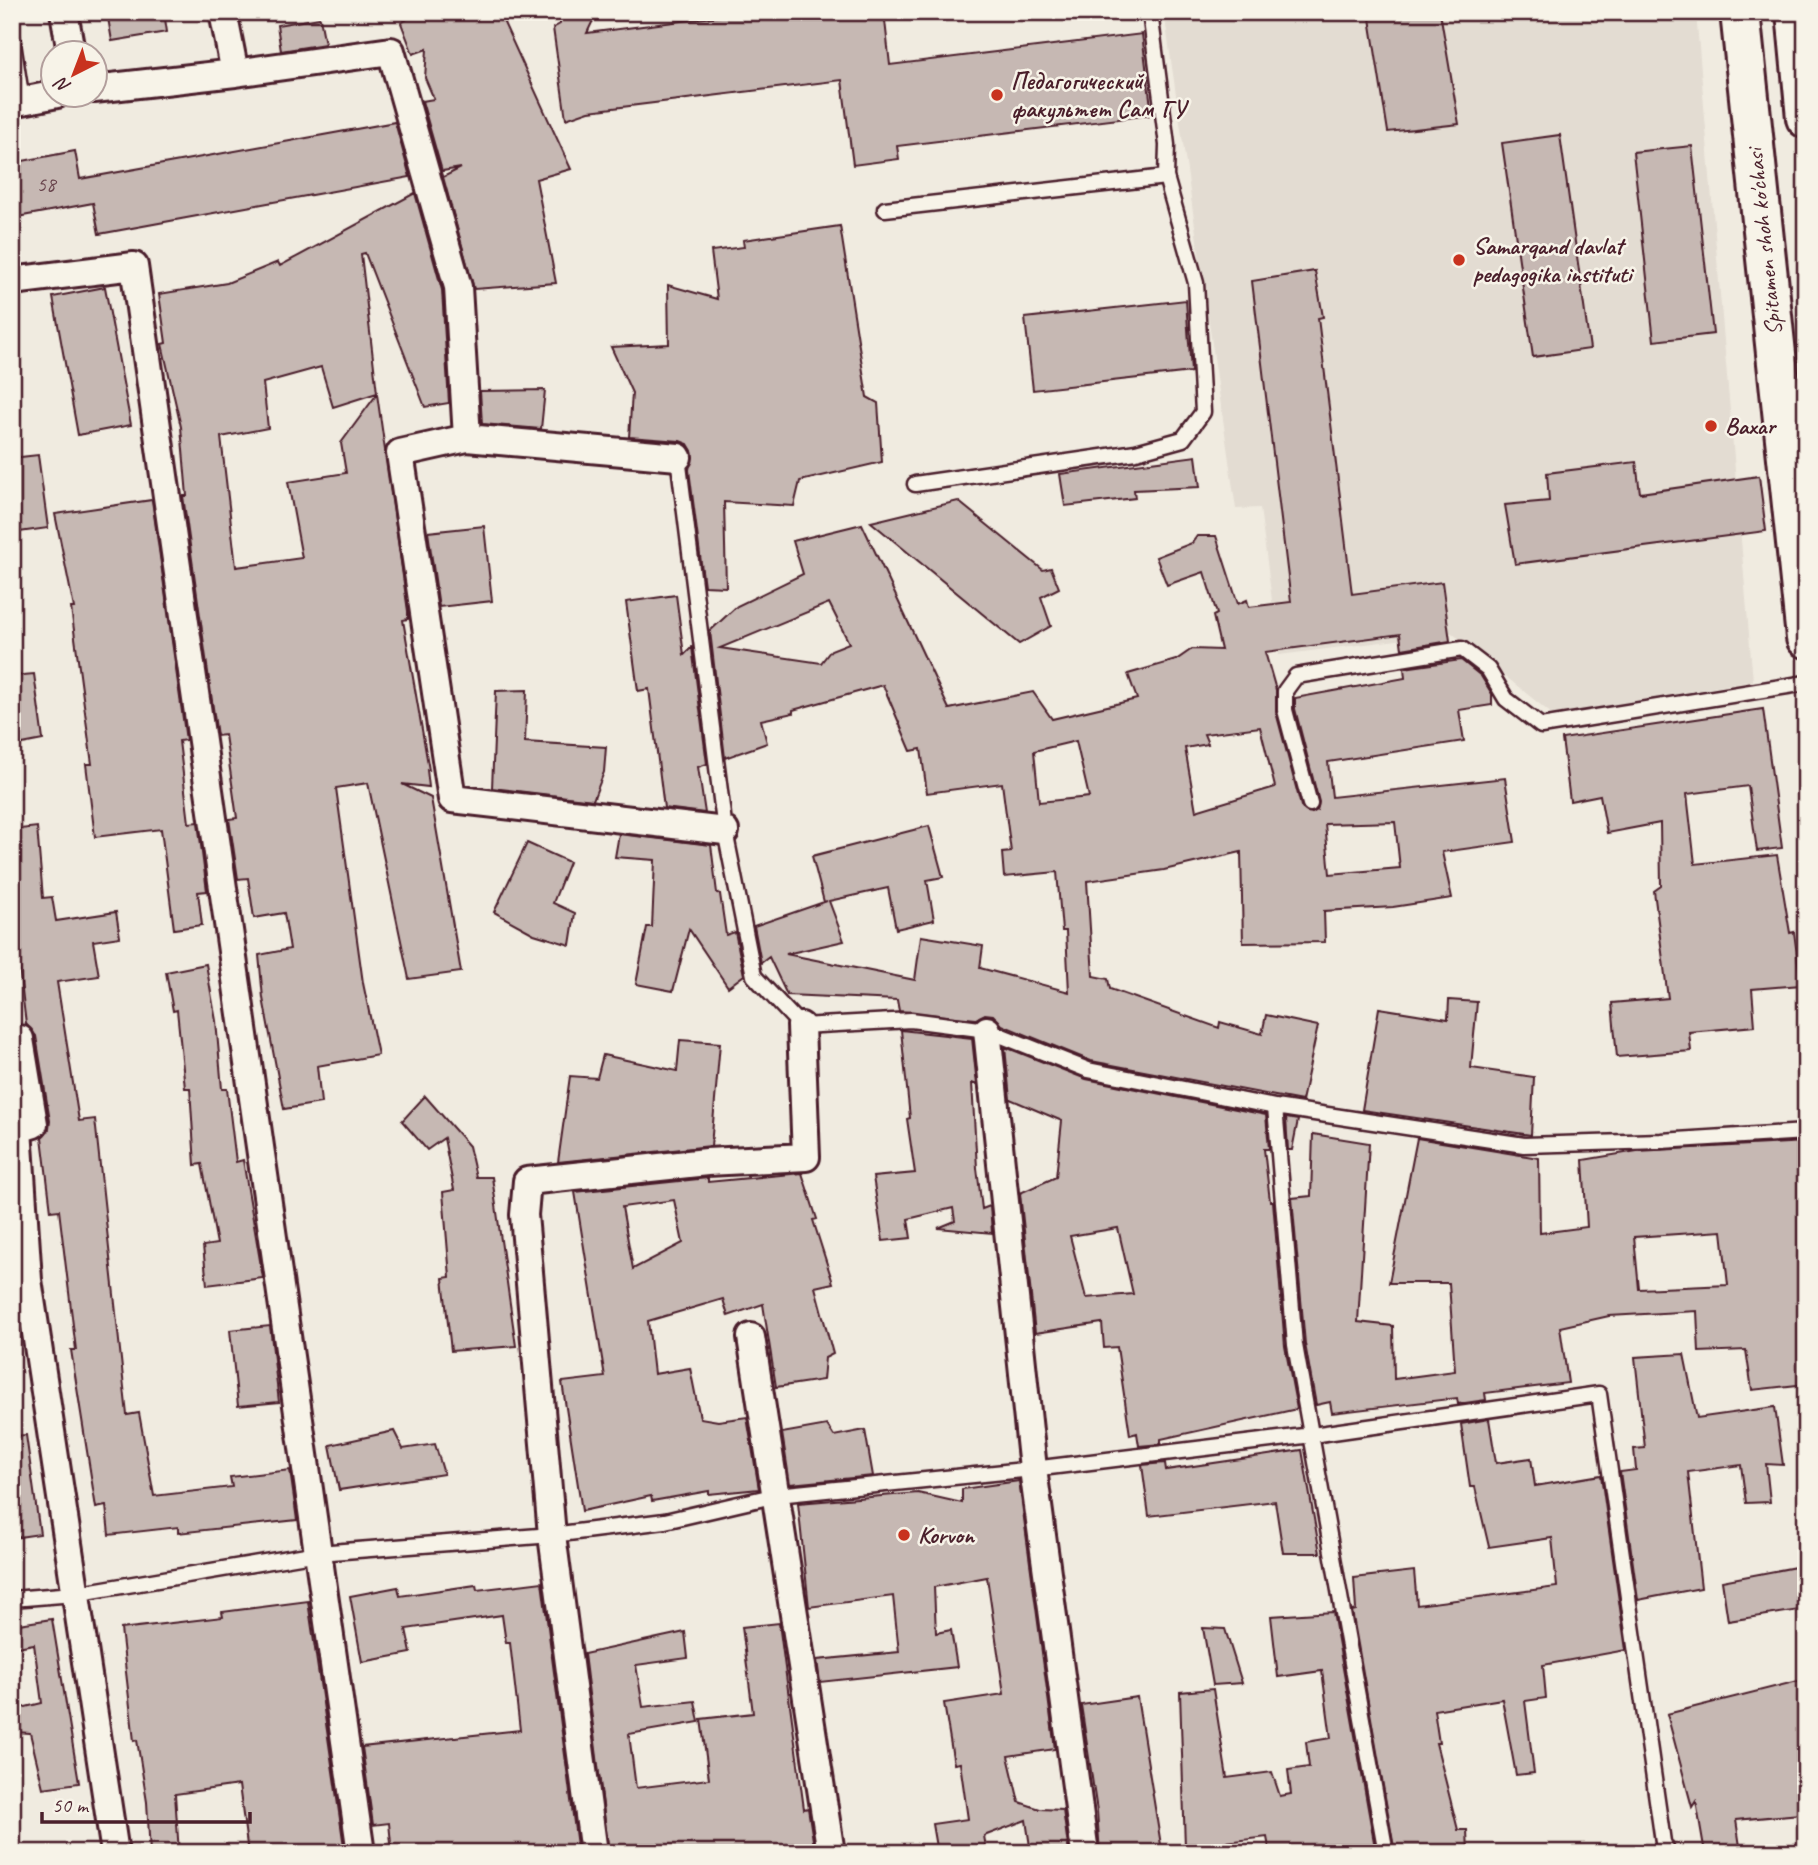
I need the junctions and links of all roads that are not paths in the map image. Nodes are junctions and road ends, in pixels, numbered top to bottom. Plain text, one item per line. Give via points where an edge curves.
1 (64, 12) edge
2 (223, 12) edge
3 (1150, 12) edge
4 (1740, 12) edge
5 (1796, 12) edge
6 (12, 37) edge
7 (69, 38) edge
8 (235, 73) junction
9 (108, 87) edge
10 (38, 98) edge
11 (17, 102) edge
12 (1806, 118) edge
13 (1166, 177) junction
14 (885, 209) dead end
15 (12, 281) edge
16 (467, 438) junction
17 (678, 457) joint
18 (915, 484) dead end
19 (1806, 638) edge
20 (1806, 683) edge
21 (1310, 804) dead end
22 (725, 831) junction
23 (802, 1026) junction
24 (987, 1030) junction
25 (12, 1041) edge
26 (1275, 1107) junction
27 (1806, 1132) edge
28 (20, 1281) edge
29 (751, 1338) dead end
30 (1312, 1435) junction
31 (1033, 1469) junction
32 (777, 1495) junction
33 (552, 1535) junction
34 (318, 1553) junction
35 (74, 1594) junction
36 (12, 1600) edge
37 (116, 1853) edge
38 (360, 1853) edge
39 (594, 1853) edge
40 (831, 1853) edge
41 (1086, 1853) edge
42 (1386, 1853) edge
43 (1668, 1853) edge

1 - 7 street
2 - 8 street
3 - 13 lane via 1167,145
4 - 19 main road, Spitamen shoh ko'chasi
5 - 12 main road
6 - 11 lane
8 - 9 street
8 - 16 street via 391,51 458,287
10 - 11 street
13 - 14 lane
13 - 18 lane via 1196,283 1203,412 1183,439 1136,452
15 - 34 street via 134,266
16 - 17 street
16 - 22 street via 400,453 452,799
17 - 22 lane
20 - 21 lane via 1541,726 1506,699 1488,669 1462,649 1296,676 1285,691 1285,710
22 - 23 lane via 754,976
23 - 24 lane via 911,1020
23 - 33 street via 806,1157 707,1162 527,1181 524,1215
24 - 26 lane via 1088,1070
24 - 31 street
25 - 28 street via 20,1040 34,1125 18,1129
26 - 27 lane via 1524,1145
26 - 30 lane via 1295,1345
28 - 35 street
29 - 32 street
30 - 31 lane
30 - 42 lane
30 - 43 lane via 1599,1394
31 - 32 lane
31 - 41 street
32 - 33 lane via 665,1521
32 - 40 street
33 - 34 lane
33 - 39 street
34 - 35 lane
34 - 38 street
35 - 36 lane
35 - 37 street

